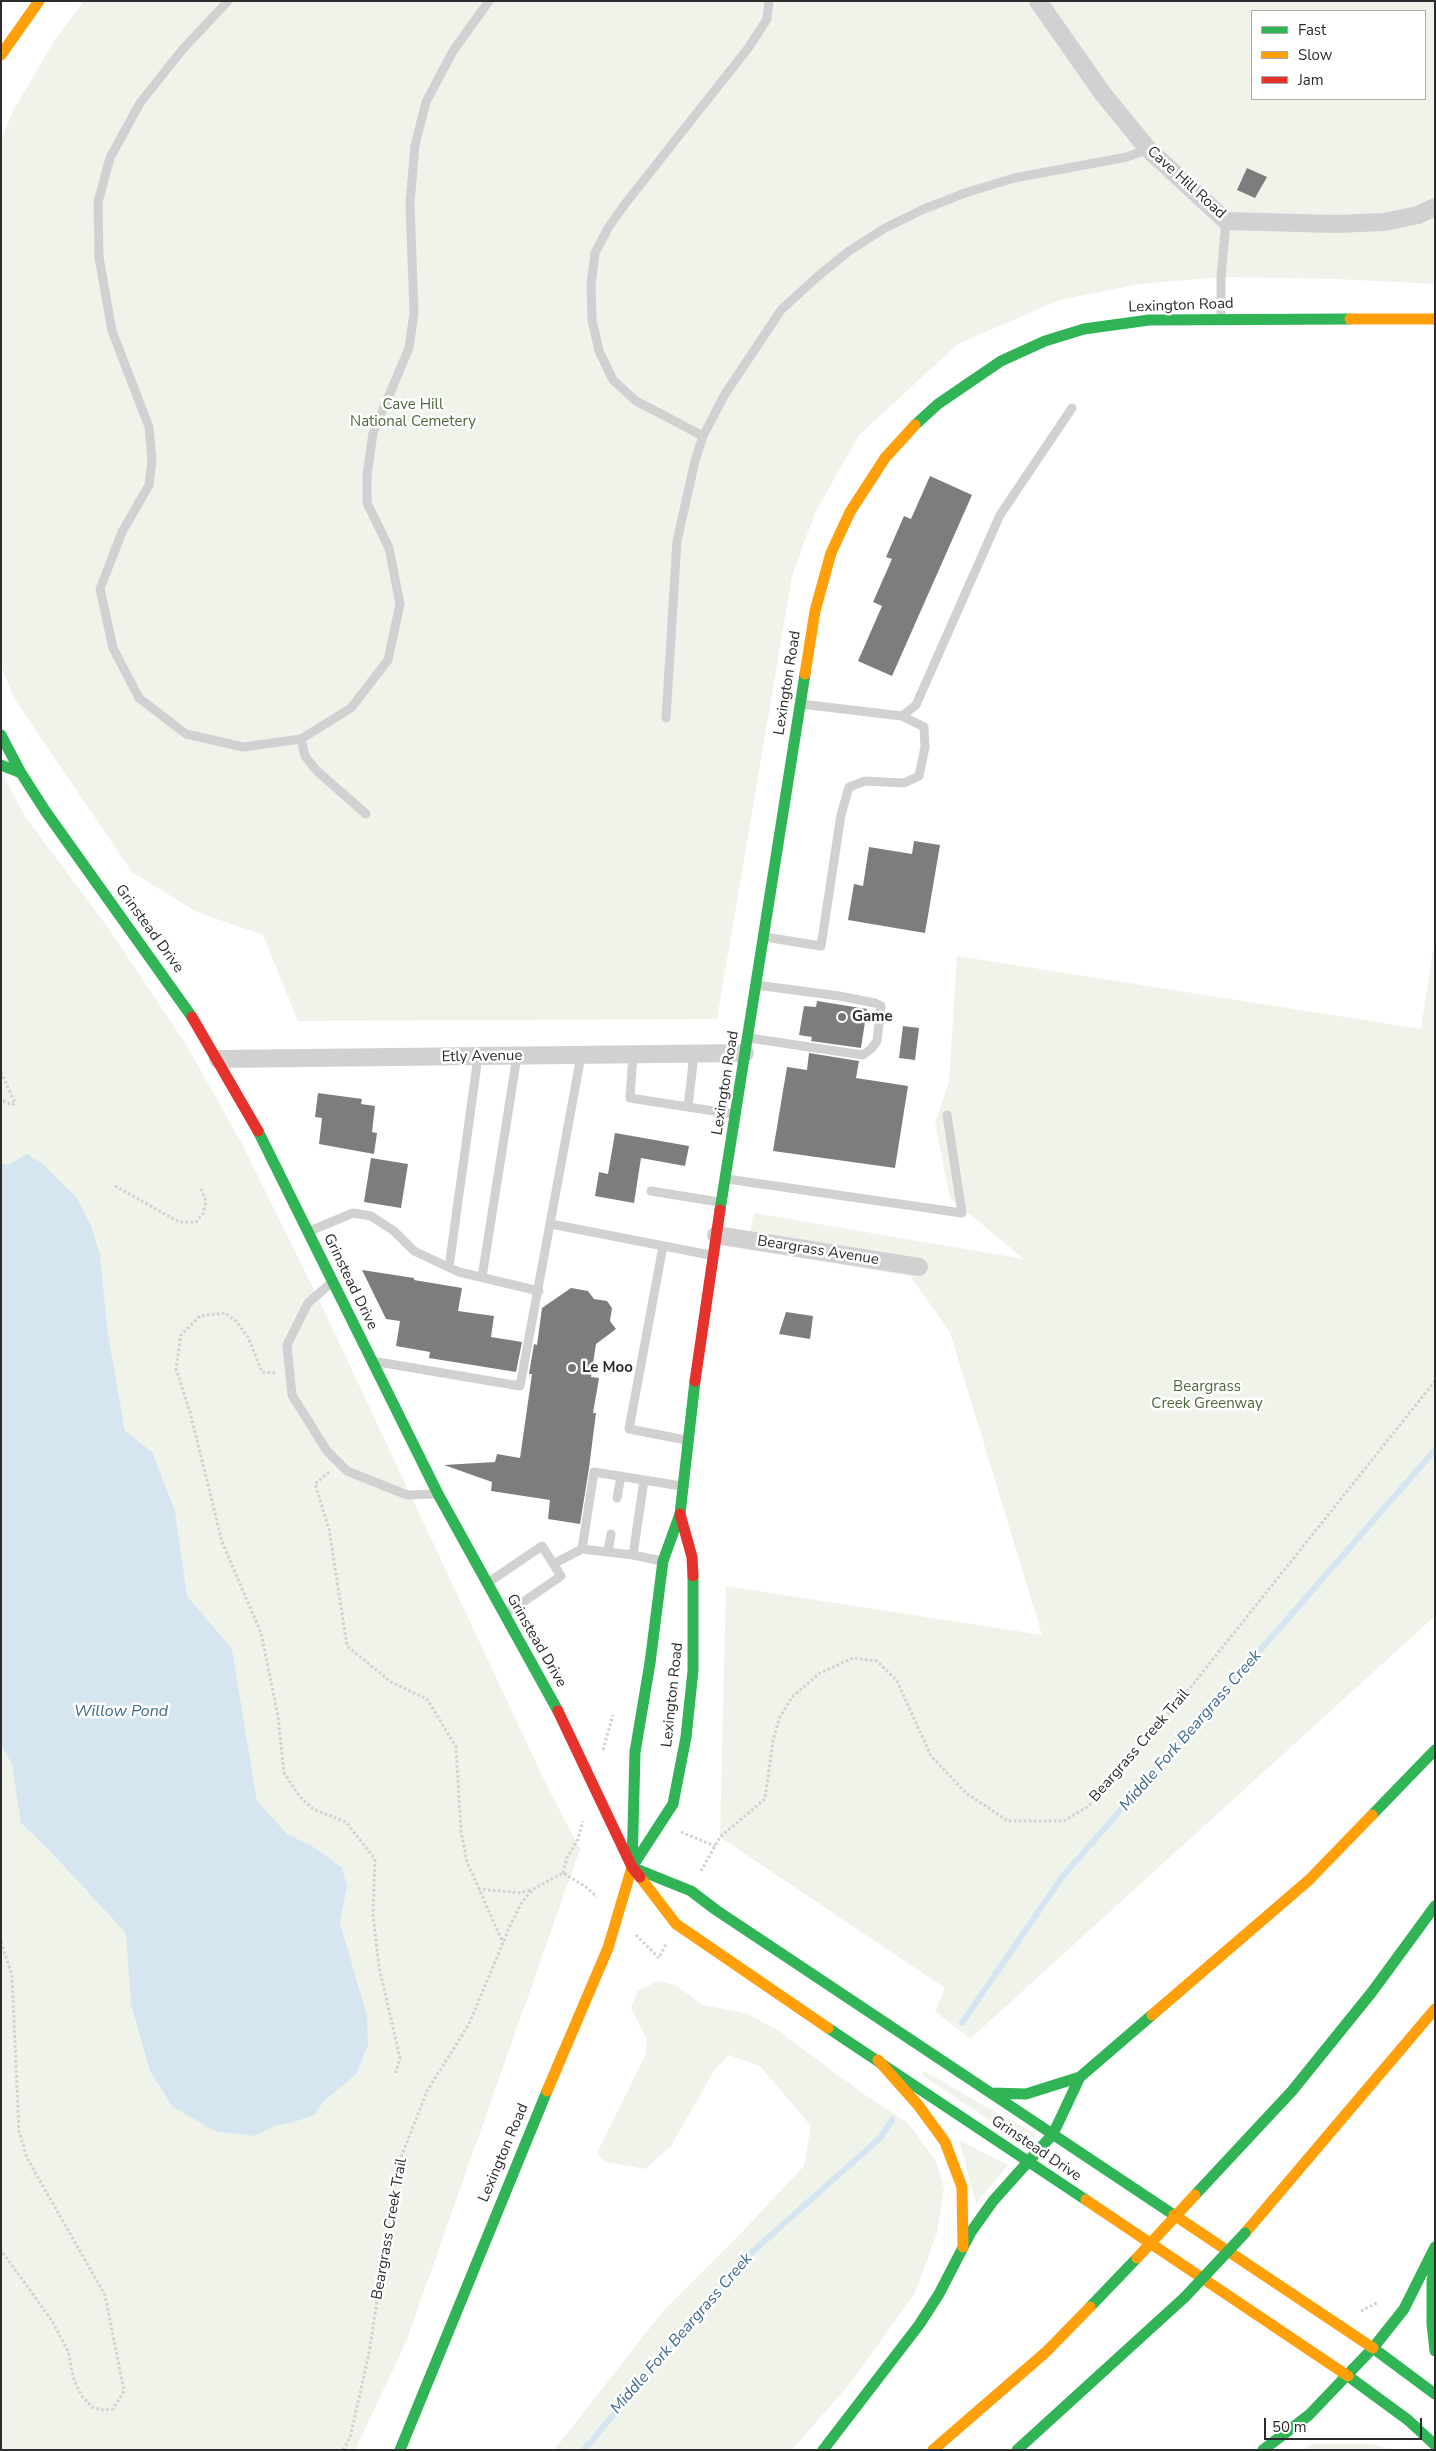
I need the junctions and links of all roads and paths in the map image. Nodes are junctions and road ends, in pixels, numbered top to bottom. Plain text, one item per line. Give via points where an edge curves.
1 (39, 1) edge
2 (228, 1) edge
3 (489, 1) edge
4 (769, 1) edge
5 (1038, 1) edge
6 (1, 55) edge
7 (1148, 149) junction
8 (1435, 207) edge
9 (1226, 221) junction
10 (1221, 318) junction
11 (1435, 319) edge
12 (1072, 408) dead end
13 (703, 436) junction
14 (800, 704) junction
15 (902, 716) junction
16 (666, 718) dead end
17 (1, 735) edge
18 (301, 739) junction
19 (1, 766) edge
20 (21, 773) junction
21 (366, 814) dead end
22 (764, 937) junction
23 (756, 985) junction
24 (747, 1046) junction
25 (694, 1054) junction
26 (633, 1055) junction
27 (517, 1056) junction
28 (581, 1056) junction
29 (478, 1057) junction
30 (218, 1059) junction
31 (1, 1072) edge
32 (1, 1100) edge
33 (688, 1107) junction
34 (736, 1115) junction
35 (947, 1115) dead end
36 (725, 1179) junction
37 (115, 1186) dead end
38 (201, 1189) dead end
39 (651, 1191) dead end
40 (722, 1203) junction
41 (551, 1224) junction
42 (309, 1231) junction
43 (716, 1235) junction
44 (663, 1246) junction
45 (713, 1255) junction
46 (449, 1267) junction
47 (919, 1267) dead end
48 (482, 1277) junction
49 (333, 1281) junction
50 (539, 1291) junction
51 (372, 1360) junction
52 (290, 1374) junction
53 (1435, 1381) edge
54 (687, 1441) junction
55 (339, 1464) junction
56 (621, 1476) junction
57 (644, 1480) junction
58 (682, 1486) junction
59 (438, 1494) junction
60 (617, 1498) dead end
61 (680, 1514) junction
62 (611, 1534) dead end
63 (582, 1549) junction
64 (608, 1552) junction
65 (633, 1555) junction
66 (663, 1561) junction
67 (553, 1564) junction
68 (487, 1584) junction
69 (504, 1615) junction
70 (1435, 1750) edge
71 (682, 1832) dead end
72 (578, 1839) dead end
73 (715, 1846) junction
74 (632, 1867) junction
75 (563, 1873) junction
76 (699, 1875) dead end
77 (586, 1887) dead end
78 (478, 1889) junction
79 (533, 1889) junction
80 (1435, 1906) edge
81 (1, 1942) edge
82 (503, 1943) junction
83 (1435, 2008) edge
84 (878, 2060) junction
85 (395, 2075) dead end
86 (1080, 2077) junction
87 (992, 2093) junction
88 (1053, 2134) junction
89 (1030, 2162) junction
90 (963, 2247) junction
91 (1435, 2247) edge
92 (1, 2250) edge
93 (1435, 2261) edge
94 (1373, 2348) junction
95 (1435, 2351) edge
96 (1348, 2376) junction
97 (1435, 2394) edge
98 (1435, 2445) edge
99 (343, 2450) edge
100 (400, 2450) edge
101 (823, 2450) edge
102 (933, 2450) edge
103 (1017, 2450) edge
104 (1263, 2450) edge

1 - 6 main road
2 - 18 lane via 182,50 140,103 110,158 98,202 99,258 112,331 149,427 152,460 149,485 122,532 100,590 113,648 139,698 186,734 242,747
3 - 18 lane via 453,51 426,102 415,144 410,203 414,313 409,348 373,433 367,475 367,504 388,548 400,604 388,660 351,708
4 - 13 lane via 767,18 750,48 608,228 596,253 591,285 592,320 599,351 613,380 636,401
5 - 7 street, Cave Hill Road via 1103,94
7 - 9 street, Cave Hill Road
7 - 13 lane via 1128,157 1014,178 965,192 885,228 849,251 781,310 725,394
8 - 9 street, Cave Hill Road via 1418,215 1384,222
9 - 10 lane
10 - 11 main road, Lexington Road
10 - 14 main road, Lexington Road via 1149,320 1084,329 1045,341 1001,360 968,381 910,430 881,464 850,512 831,552 815,611
12 - 15 lane via 1000,515 916,705
13 - 16 lane via 676,541
14 - 15 lane
14 - 22 main road, Lexington Road
15 - 22 lane via 924,727 925,747 919,776 904,783 865,781 849,787 841,815 821,946
17 - 20 main road, Grinstead Drive
18 - 21 lane via 305,756 316,770
19 - 20 main road
20 - 30 main road, Grinstead Drive via 180,996
22 - 23 main road, Lexington Road
23 - 24 main road, Lexington Road
23 - 24 lane via 876,1003 881,1006 877,1041 862,1055
24 - 25 street, Etly Avenue
24 - 34 main road, Lexington Road
25 - 26 street, Etly Avenue
25 - 33 lane
26 - 28 street, Etly Avenue
26 - 33 lane via 630,1098
27 - 28 street, Etly Avenue
27 - 29 street, Etly Avenue
27 - 48 lane
28 - 41 lane
29 - 30 street, Etly Avenue
29 - 46 lane
30 - 42 main road, Grinstead Drive
31 - 32 path via 15,1103 12,1105
33 - 34 lane
34 - 36 main road, Lexington Road
35 - 36 lane via 962,1214
36 - 40 main road, Lexington Road
37 - 38 path via 178,1222 196,1222 203,1214 206,1201
39 - 40 lane
40 - 43 main road, Lexington Road
41 - 44 lane
41 - 50 lane
42 - 46 lane via 353,1213 372,1216 394,1231 414,1251
42 - 49 main road, Grinstead Drive
43 - 45 main road, Lexington Road
43 - 47 street, Beargrass Avenue
44 - 45 lane
44 - 54 lane via 629,1429
45 - 54 main road, Lexington Road
46 - 48 lane
48 - 50 lane
49 - 51 main road, Grinstead Drive
49 - 52 lane via 308,1303 287,1345
50 - 51 lane via 520,1386
51 - 59 main road, Grinstead Drive
52 - 55 lane via 292,1395 327,1451
52 - 85 path via 262,1372 248,1337 236,1320 225,1313 200,1316 181,1335 176,1369 222,1542 261,1633 278,1716 284,1773 300,1797 314,1809 346,1822 375,1859 373,1915 379,1967 400,2058
53 - 73 path, Beargrass Creek Trail via 1194,1683 1107,1788 1087,1807 1064,1821 1008,1822 966,1793 931,1756 898,1681 877,1661 853,1658 820,1673 792,1698 780,1718 773,1742 765,1799 720,1837
54 - 58 main road, Lexington Road
55 - 59 lane via 347,1471 406,1495
55 - 78 path via 315,1484 329,1529 347,1646 391,1682 427,1699 456,1747 461,1832 467,1862
56 - 57 lane
56 - 60 lane
56 - 63 lane via 594,1472
57 - 58 lane
57 - 65 lane
58 - 61 main road, Lexington Road
59 - 68 main road, Grinstead Drive
61 - 66 main road, Lexington Road
61 - 74 main road, Lexington Road via 692,1557 694,1594 693,1671 686,1737 673,1804
62 - 64 lane
63 - 64 lane
63 - 67 lane
64 - 65 lane
65 - 66 lane
66 - 74 main road, Lexington Road via 635,1752
67 - 68 lane via 542,1546
67 - 69 lane via 561,1576
68 - 69 main road, Grinstead Drive
69 - 74 main road, Grinstead Drive via 551,1697
70 - 86 main road via 1309,1880
71 - 73 path
72 - 75 path
73 - 76 path, Beargrass Creek Trail
74 - 84 main road, Grinstead Drive via 676,1924
74 - 87 main road, Grinstead Drive via 691,1891
74 - 100 main road, Lexington Road via 608,1948 505,2189
75 - 77 path
75 - 79 path, Beargrass Creek Trail
78 - 79 path via 522,1892
78 - 82 path
79 - 82 path, Beargrass Creek Trail via 522,1902
80 - 102 main road, bridge via 1372,1992 1292,2091 1046,2352
81 - 92 path via 12,1976 20,2132 27,2158 105,2295 124,2391 113,2409 92,2407 81,2395 68,2351 52,2321
82 - 99 path, Beargrass Creek Trail via 469,2024 427,2091 398,2165 369,2353 350,2438
83 - 103 main road, bridge via 1245,2233 1185,2297
84 - 89 main road, Grinstead Drive
84 - 90 main road via 945,2142 962,2188
86 - 87 main road via 1026,2094
86 - 88 main road
87 - 88 main road, Grinstead Drive
88 - 89 main road
88 - 94 main road, Grinstead Drive
89 - 90 main road via 994,2200
89 - 96 main road, Grinstead Drive
90 - 101 main road via 939,2294 918,2325
91 - 94 main road via 1404,2309
93 - 95 main road via 1432,2324
94 - 96 main road
94 - 97 main road, Grinstead Drive
96 - 98 main road, Grinstead Drive via 1408,2420
96 - 104 main road via 1308,2415

